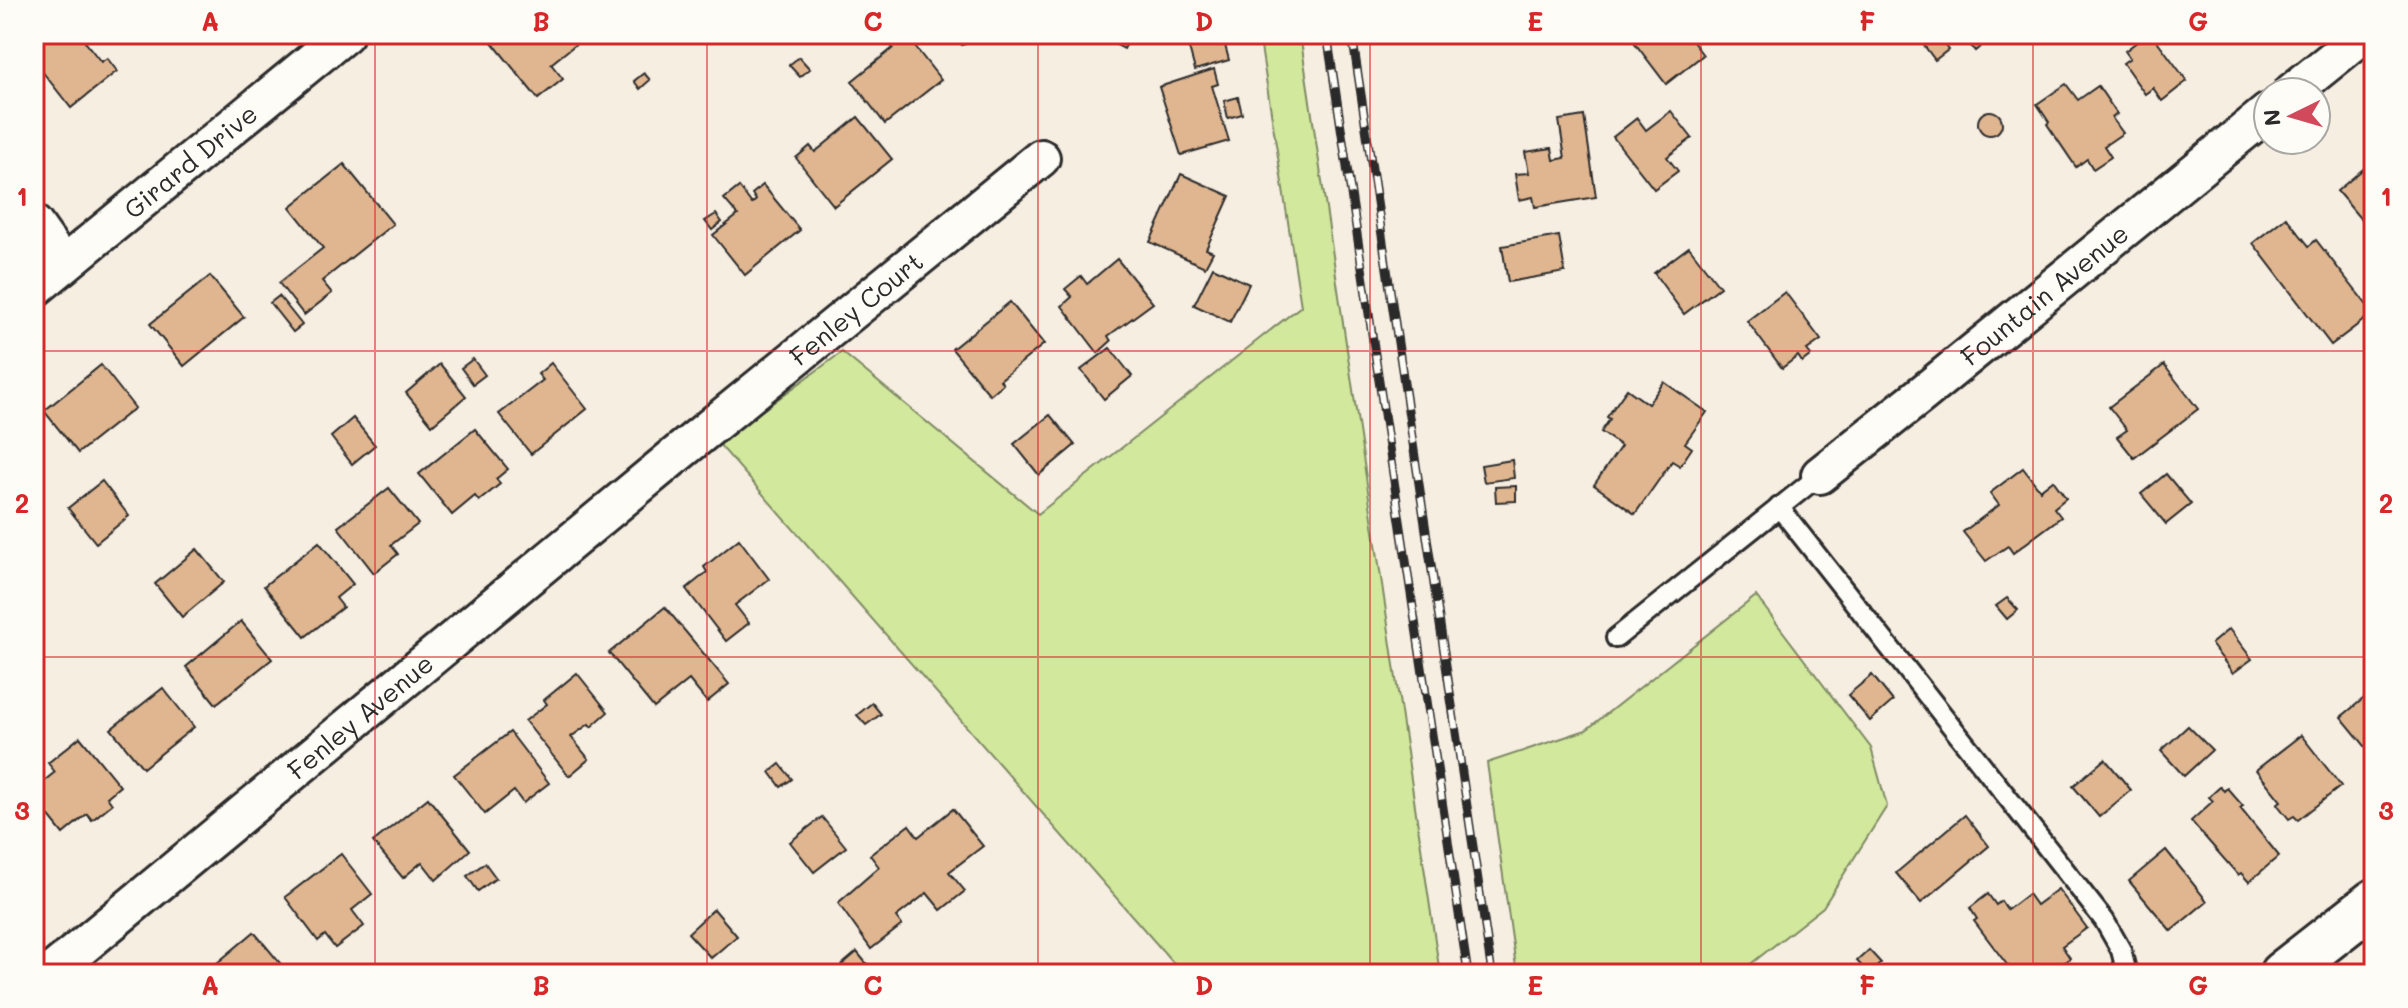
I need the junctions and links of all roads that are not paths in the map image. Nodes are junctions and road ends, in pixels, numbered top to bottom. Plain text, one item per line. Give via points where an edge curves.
1 (345, 34) edge
2 (2364, 34) edge
3 (2312, 76) edge
4 (2252, 125) edge
5 (1041, 158) dead end
6 (34, 224) edge
7 (63, 265) junction
8 (34, 289) edge
9 (671, 459) joint
10 (1820, 475) joint
11 (1779, 507) junction
12 (1616, 638) dead end
13 (2374, 902) edge
14 (49, 974) edge
15 (2127, 974) edge
16 (2282, 974) edge

1 - 7 street, Girard Drive
2 - 3 street
4 - 10 street, Fountain Avenue
5 - 9 street, Fenley Court
6 - 7 street
7 - 8 street, Girard Drive
9 - 14 street, Fenley Avenue
10 - 11 lane
11 - 12 lane
11 - 15 lane via 2104,920
13 - 16 street

